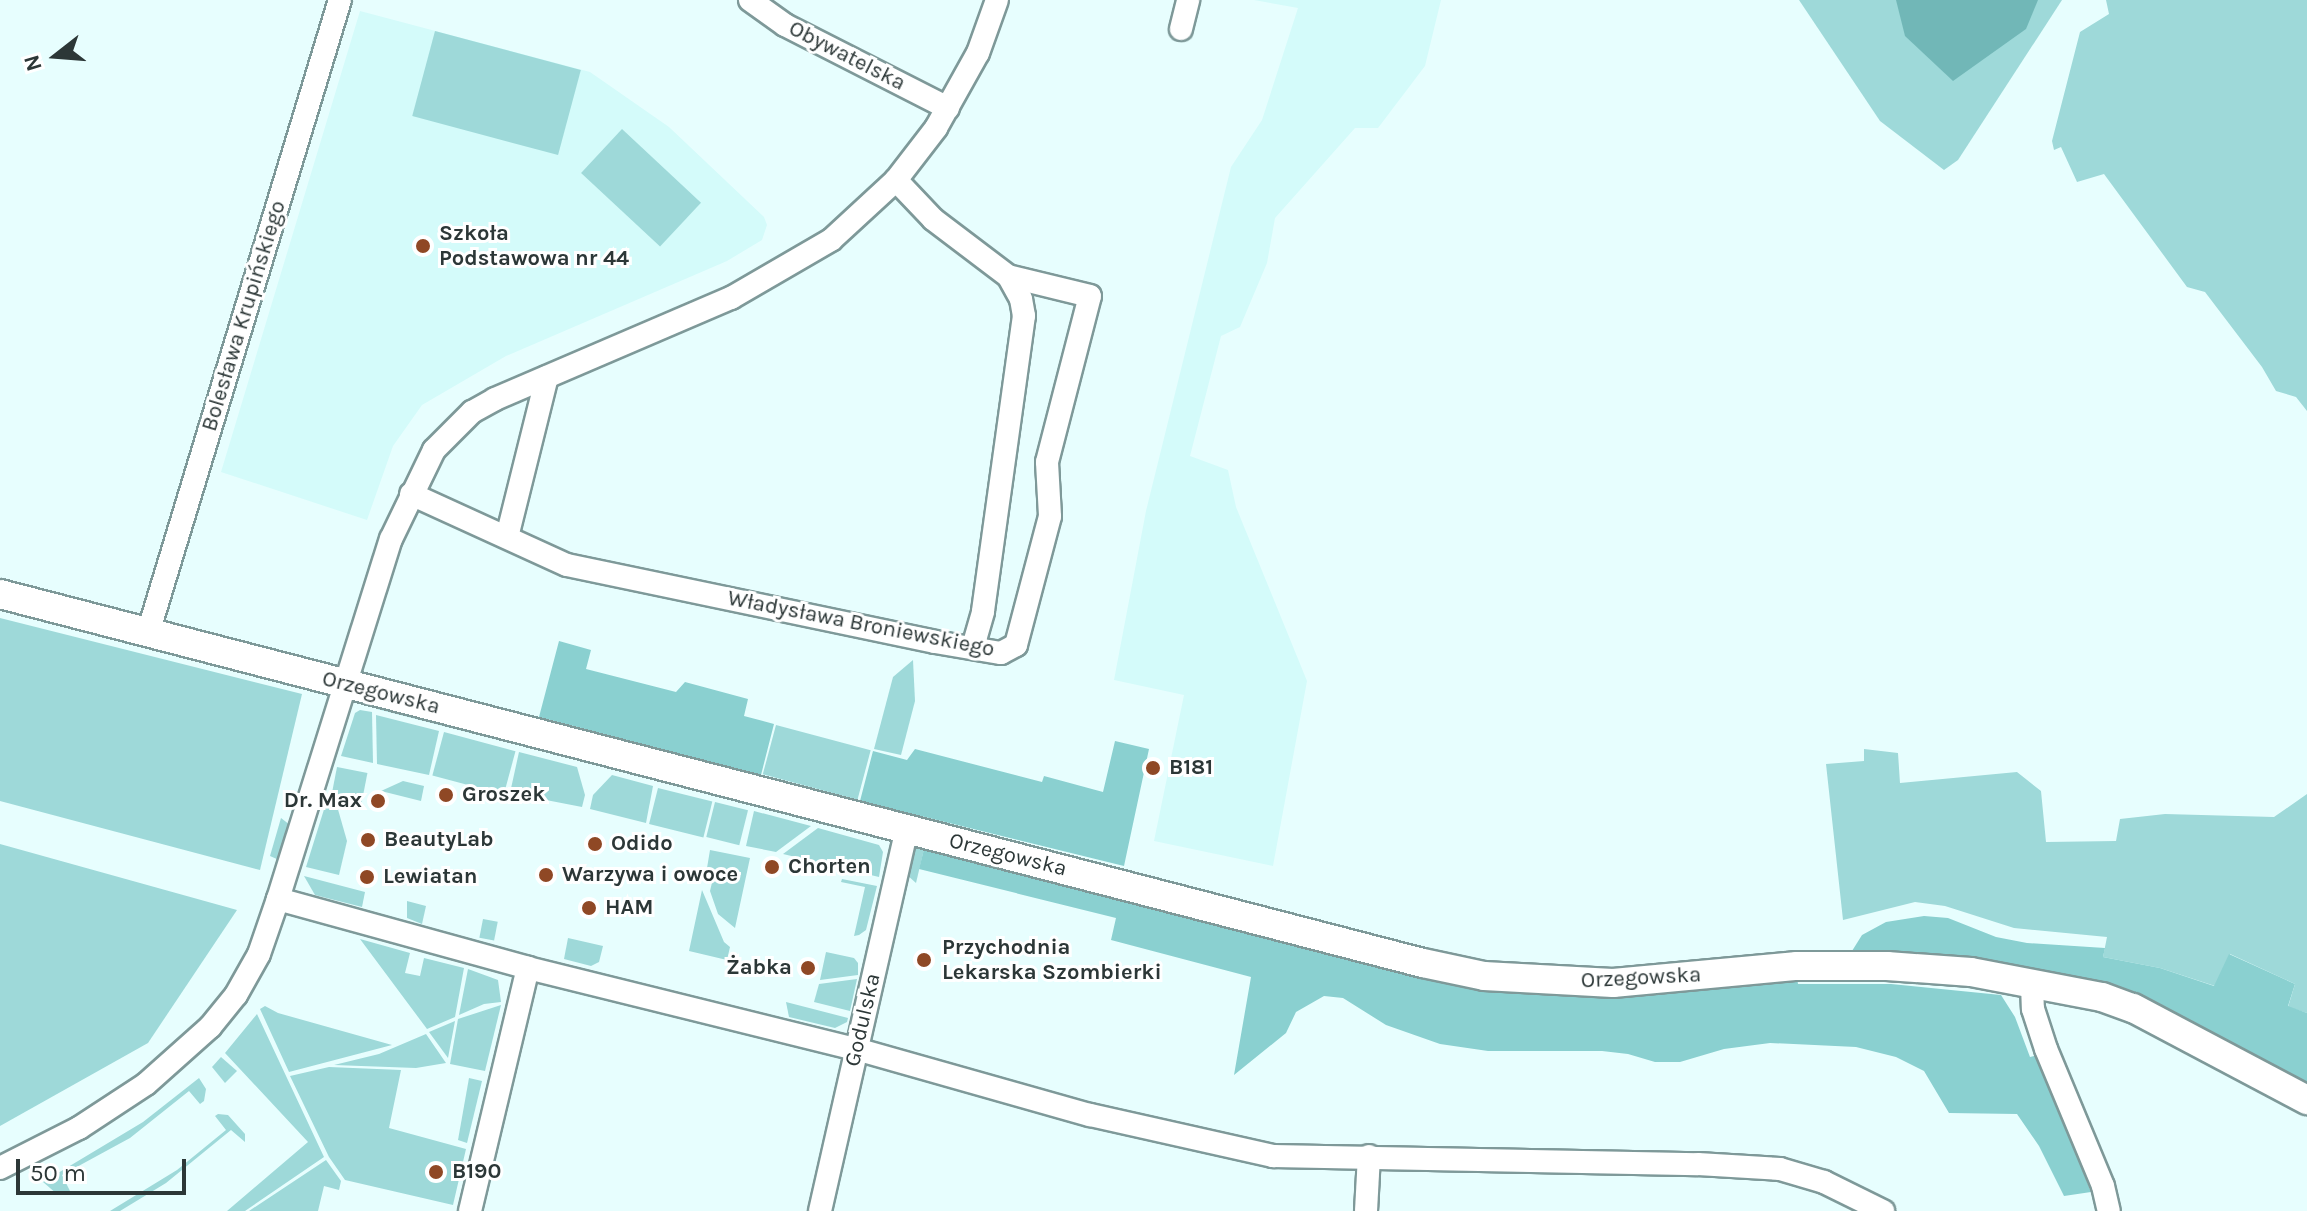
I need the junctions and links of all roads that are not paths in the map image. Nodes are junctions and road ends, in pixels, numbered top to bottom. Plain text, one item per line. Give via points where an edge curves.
1 (340, 0) edge
2 (997, 0) edge
3 (1188, 0) edge
4 (754, 2) edge
5 (1181, 29) dead end
6 (948, 108) junction
7 (896, 180) junction
8 (1008, 276) junction
9 (547, 377) junction
10 (411, 494) junction
11 (507, 537) junction
12 (0, 594) edge
13 (148, 633) junction
14 (973, 647) junction
15 (346, 685) junction
16 (907, 829) junction
17 (278, 899) junction
18 (528, 968) junction
19 (2032, 984) junction
20 (856, 1049) junction
21 (2307, 1100) edge
22 (1369, 1156) junction
23 (0, 1168) edge
24 (470, 1211) edge
25 (820, 1211) edge
26 (1366, 1211) edge
27 (1883, 1211) edge
28 (2109, 1211) edge

1 - 13 street, Bolesława Krupińskiego
2 - 6 street via 978,53
3 - 5 street
4 - 6 street, Obywatelska via 785,25
6 - 7 street
7 - 8 street via 933,219
7 - 9 street via 806,257 704,311
8 - 14 street via 1024,316 983,611
8 - 14 street, Władysława Broniewskiego via 1090,296 1047,462 1050,516 1016,645 1001,653
9 - 10 street via 495,399 448,433
9 - 11 street
10 - 11 street, Władysława Broniewskiego
10 - 15 street via 391,539
11 - 14 street, Władysława Broniewskiego via 567,565 807,618
12 - 13 street, Orzegowska
13 - 15 street, Orzegowska
15 - 16 street, Orzegowska
15 - 17 street
16 - 19 street, Orzegowska via 1484,976 1613,983 1797,966 1887,966 1971,972
16 - 20 street, Godulska
17 - 18 street
17 - 23 street via 259,954 236,995 188,1049 79,1128
18 - 20 street
18 - 24 street
19 - 21 street, Orzegowska via 2133,1008
19 - 28 street via 2033,1009 2046,1049
20 - 22 street via 1090,1115 1273,1156
20 - 25 street, Godulska
22 - 26 street
22 - 27 street via 1780,1169 1824,1182

